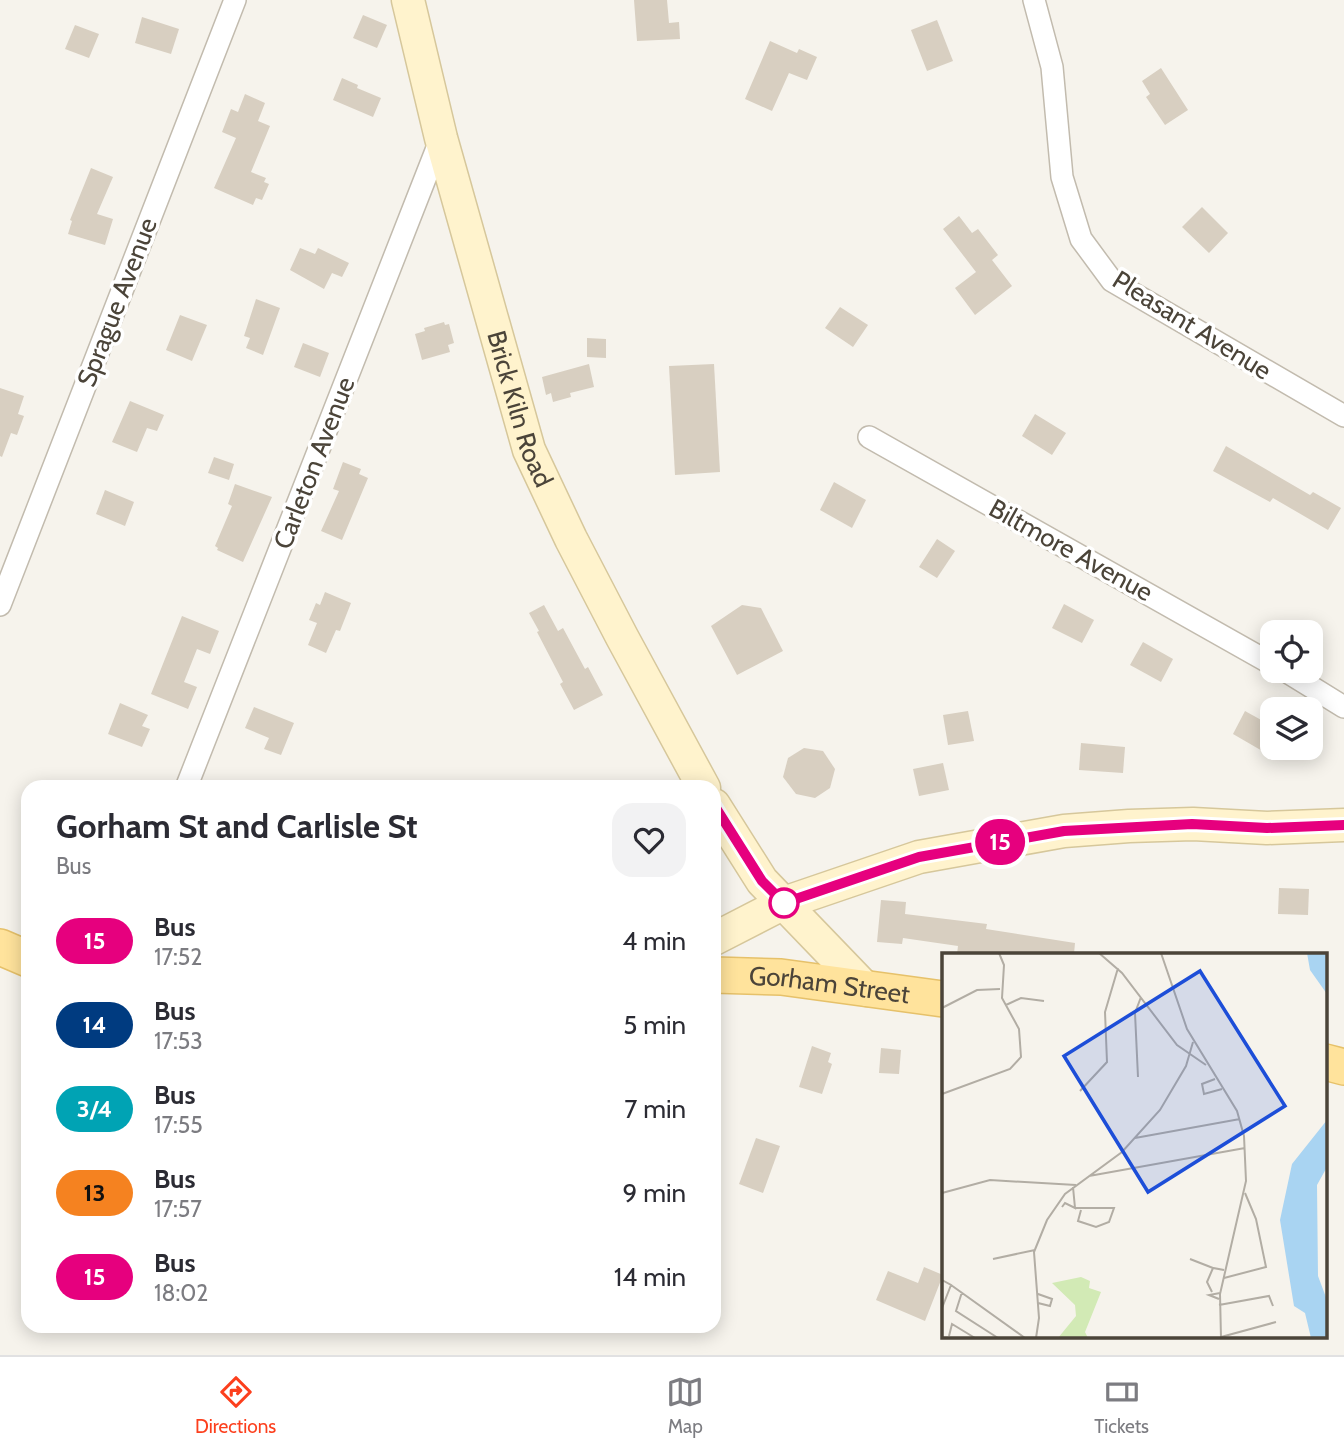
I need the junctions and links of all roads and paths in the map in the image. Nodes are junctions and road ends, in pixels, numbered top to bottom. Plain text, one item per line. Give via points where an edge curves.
1 (235, 0) edge
2 (408, 0) edge
3 (1034, 0) edge
4 (441, 138) junction
5 (1344, 416) edge
6 (869, 437) dead end
7 (0, 605) edge
8 (1260, 657) edge
9 (1305, 683) edge
10 (1344, 707) edge
11 (190, 780) edge
12 (700, 780) edge
13 (721, 816) edge
14 (1344, 825) edge
15 (784, 903) junction
16 (721, 935) edge
17 (0, 947) edge
18 (21, 956) edge
19 (721, 975) edge
20 (867, 990) junction
21 (942, 999) edge
22 (1326, 1062) edge
23 (1344, 1067) edge

1 - 7 street, Sprague Avenue
2 - 4 street, Brick Kiln Road
3 - 5 street, Pleasant Avenue via 1052,67 1062,177 1081,239 1112,281
4 - 11 street, Carleton Avenue
4 - 12 street, Brick Kiln Road via 529,450 571,539
6 - 8 street, Biltmore Avenue
9 - 10 street
13 - 15 street via 762,881
14 - 15 street via 1267,828 1192,824 1064,831 919,857
15 - 16 street
15 - 20 street
17 - 18 main road
19 - 20 main road, Gorham Street
20 - 21 main road, Gorham Street
22 - 23 main road

